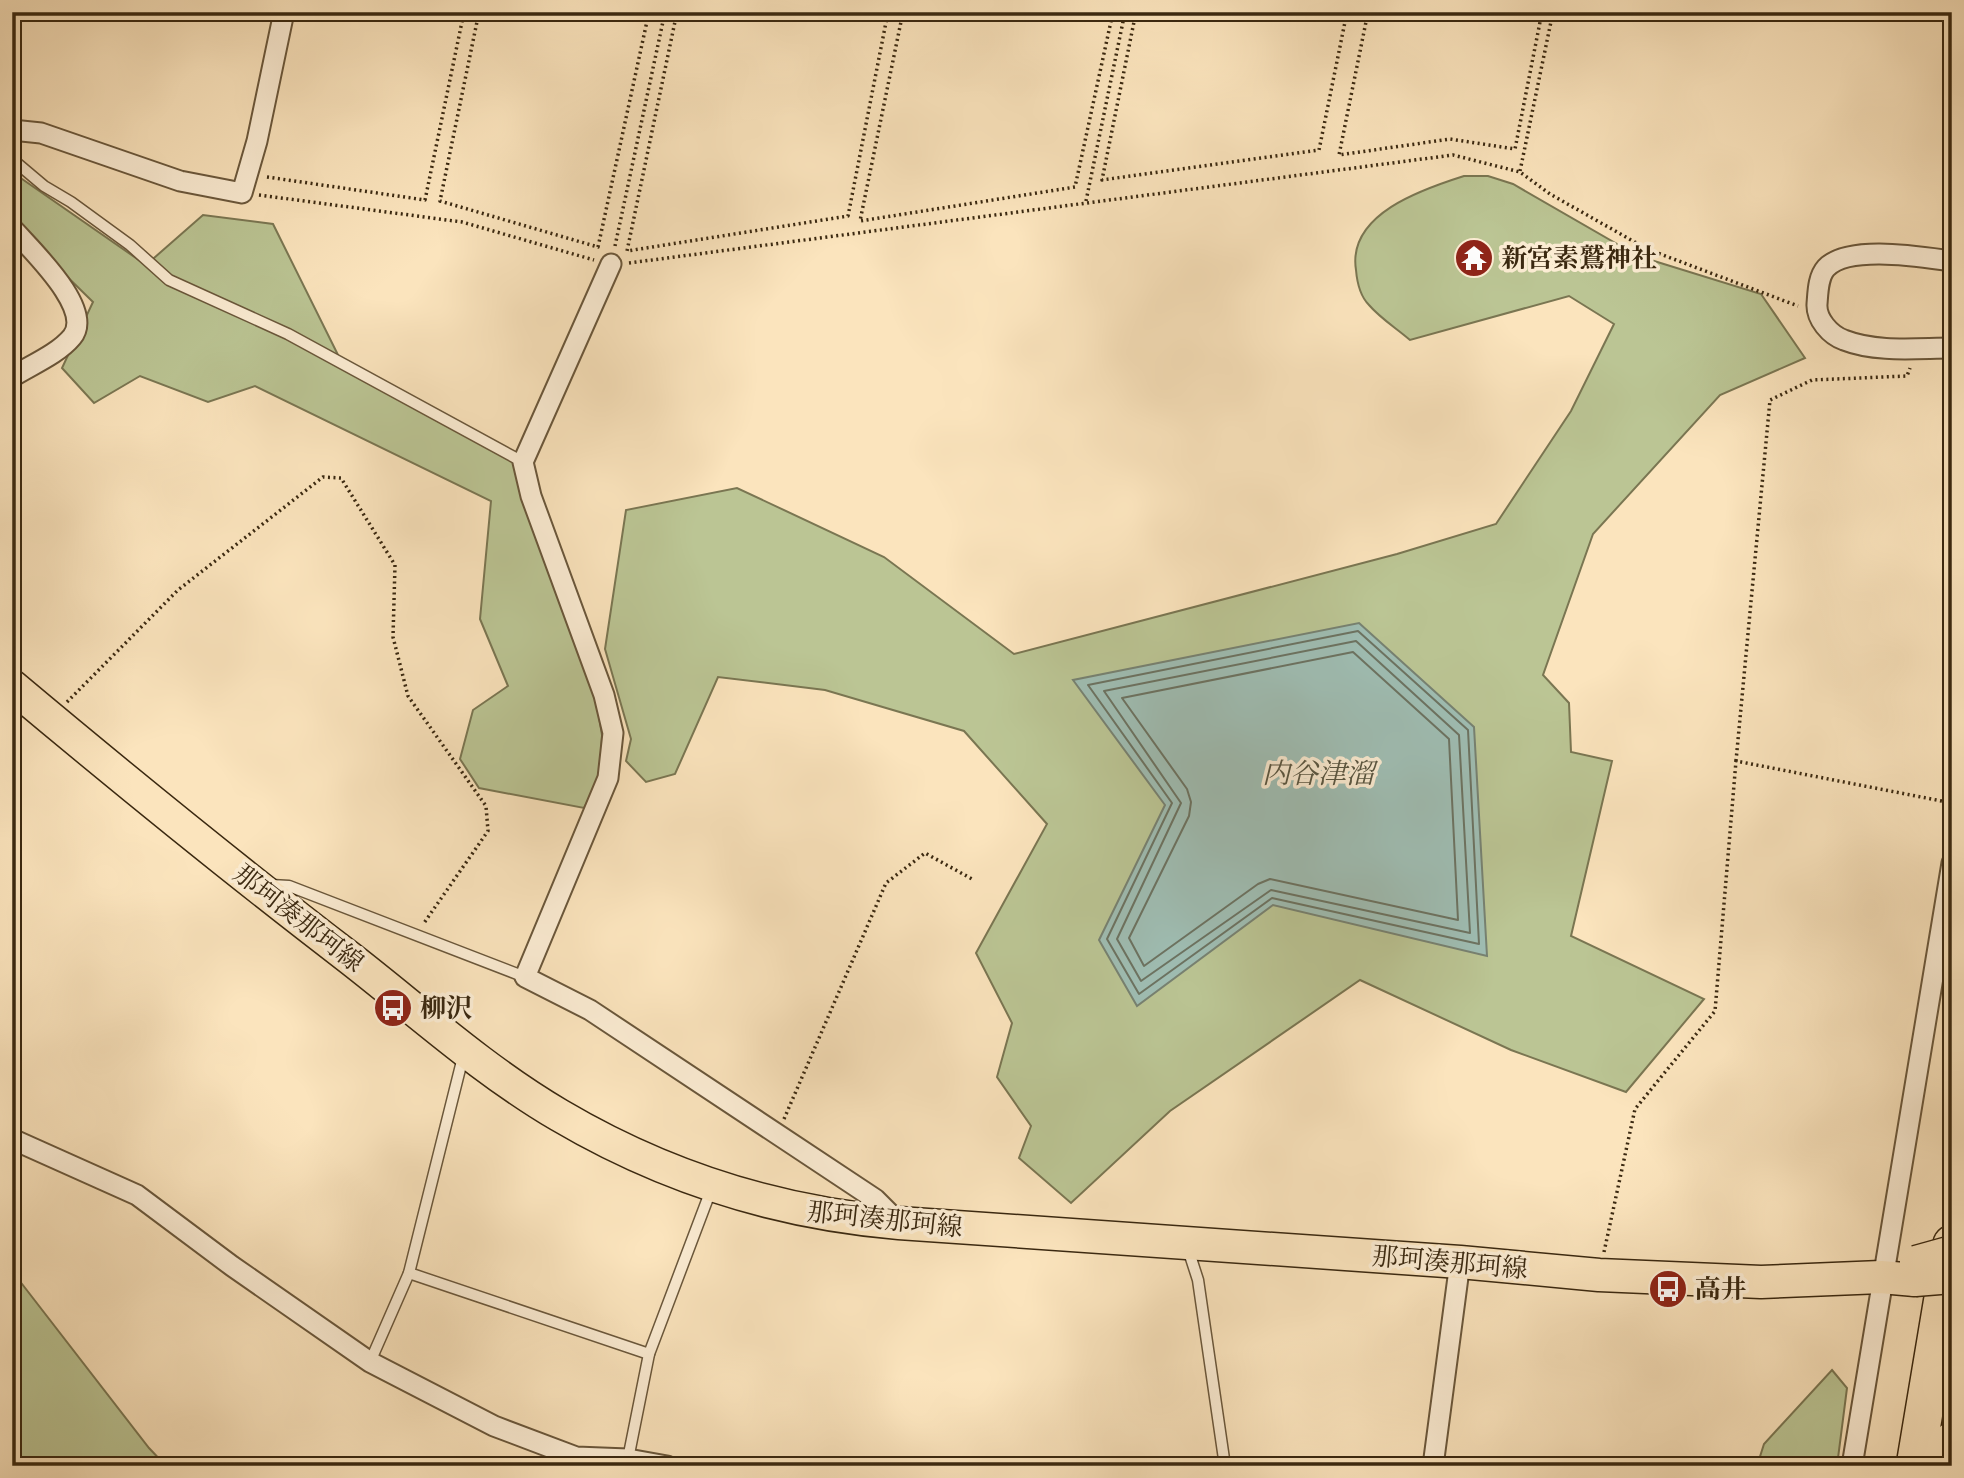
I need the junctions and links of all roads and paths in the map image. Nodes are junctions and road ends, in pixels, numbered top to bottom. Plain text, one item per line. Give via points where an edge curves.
1 (284, 12) edge
2 (464, 12) edge
3 (479, 12) edge
4 (649, 12) edge
5 (665, 12) edge
6 (677, 12) edge
7 (888, 12) edge
8 (903, 12) edge
9 (1113, 12) edge
10 (1125, 12) edge
11 (1136, 12) edge
12 (1347, 12) edge
13 (1367, 12) edge
14 (1542, 12) edge
15 (1553, 12) edge
16 (12, 131) edge
17 (12, 159) edge
18 (270, 165) dead end
19 (1520, 172) junction
20 (242, 192) junction
21 (1086, 201) junction
22 (12, 229) edge
23 (1952, 261) edge
24 (611, 264) junction
25 (1817, 312) junction
26 (1917, 348) junction
27 (1952, 348) edge
28 (12, 377) edge
29 (523, 461) junction
30 (12, 686) edge
31 (51, 718) junction
32 (1736, 761) junction
33 (1952, 803) edge
34 (1952, 863) edge
35 (972, 879) dead end
36 (257, 887) junction
37 (415, 935) junction
38 (525, 977) junction
39 (465, 1049) junction
40 (777, 1134) junction
41 (12, 1139) edge
42 (713, 1186) junction
43 (899, 1223) junction
44 (1186, 1243) junction
45 (1952, 1243) edge
46 (1952, 1252) edge
47 (1460, 1262) junction
48 (1915, 1271) junction
49 (409, 1273) junction
50 (1600, 1275) junction
51 (1881, 1277) junction
52 (1952, 1278) edge
53 (649, 1354) junction
54 (370, 1362) junction
55 (1952, 1441) edge
56 (628, 1458) junction
57 (667, 1466) edge
58 (1225, 1466) edge
59 (1433, 1466) edge
60 (1853, 1466) edge
61 (1915, 1466) edge
62 (1948, 1466) edge

1 - 20 street
2 - 18 path via 425,200 267,178
3 - 4 path via 440,201 598,247
5 - 24 path
6 - 7 path via 628,251 848,216
8 - 9 path via 860,221 1075,187
10 - 21 path
11 - 12 path via 1102,180 1319,150
13 - 14 path via 1339,155 1450,139 1515,149
15 - 19 path
16 - 20 street via 41,133 180,181
17 - 29 lane via 44,187 130,245 169,280 288,334
19 - 21 path via 1453,155
19 - 25 path via 1647,248
20 - 24 path via 462,222
21 - 24 path
22 - 28 street via 70,298 78,318 73,336
23 - 25 street via 1856,255 1837,259 1824,269
24 - 29 street
25 - 26 street via 1827,329 1843,340
26 - 27 street
26 - 32 path via 1906,376 1812,380 1770,400
29 - 38 street via 613,733 608,778
30 - 31 main road, 那珂湊那珂線
31 - 36 main road, 那珂湊那珂線
31 - 37 path via 178,590 323,477 341,478 396,565 393,637 408,696 486,806 488,831
32 - 33 path
32 - 50 path via 1715,1011 1636,1109
34 - 51 street
35 - 40 path via 925,853 886,883
36 - 37 lane via 289,886
36 - 39 main road, 那珂湊那珂線
37 - 38 lane
38 - 40 street via 590,1010
39 - 42 main road, 那珂湊那珂線 via 556,1114 622,1150
39 - 49 lane
40 - 43 street via 876,1199
41 - 54 street via 137,1195
42 - 43 main road, 那珂湊那珂線 via 837,1218
42 - 53 lane
43 - 44 main road, 那珂湊那珂線
44 - 47 main road, 那珂湊那珂線
44 - 58 lane via 1198,1280
45 - 61 highway
46 - 48 main road, 那珂湊那珂線, bridge
47 - 50 main road, 那珂湊那珂線
47 - 59 street
48 - 51 main road, 那珂湊那珂線
48 - 52 main road, 那珂湊那珂線, bridge
49 - 53 lane
49 - 54 lane
50 - 51 main road, 那珂湊那珂線 via 1760,1282
51 - 60 street
53 - 56 lane
54 - 56 street via 494,1426 576,1457
55 - 62 highway
56 - 57 street

